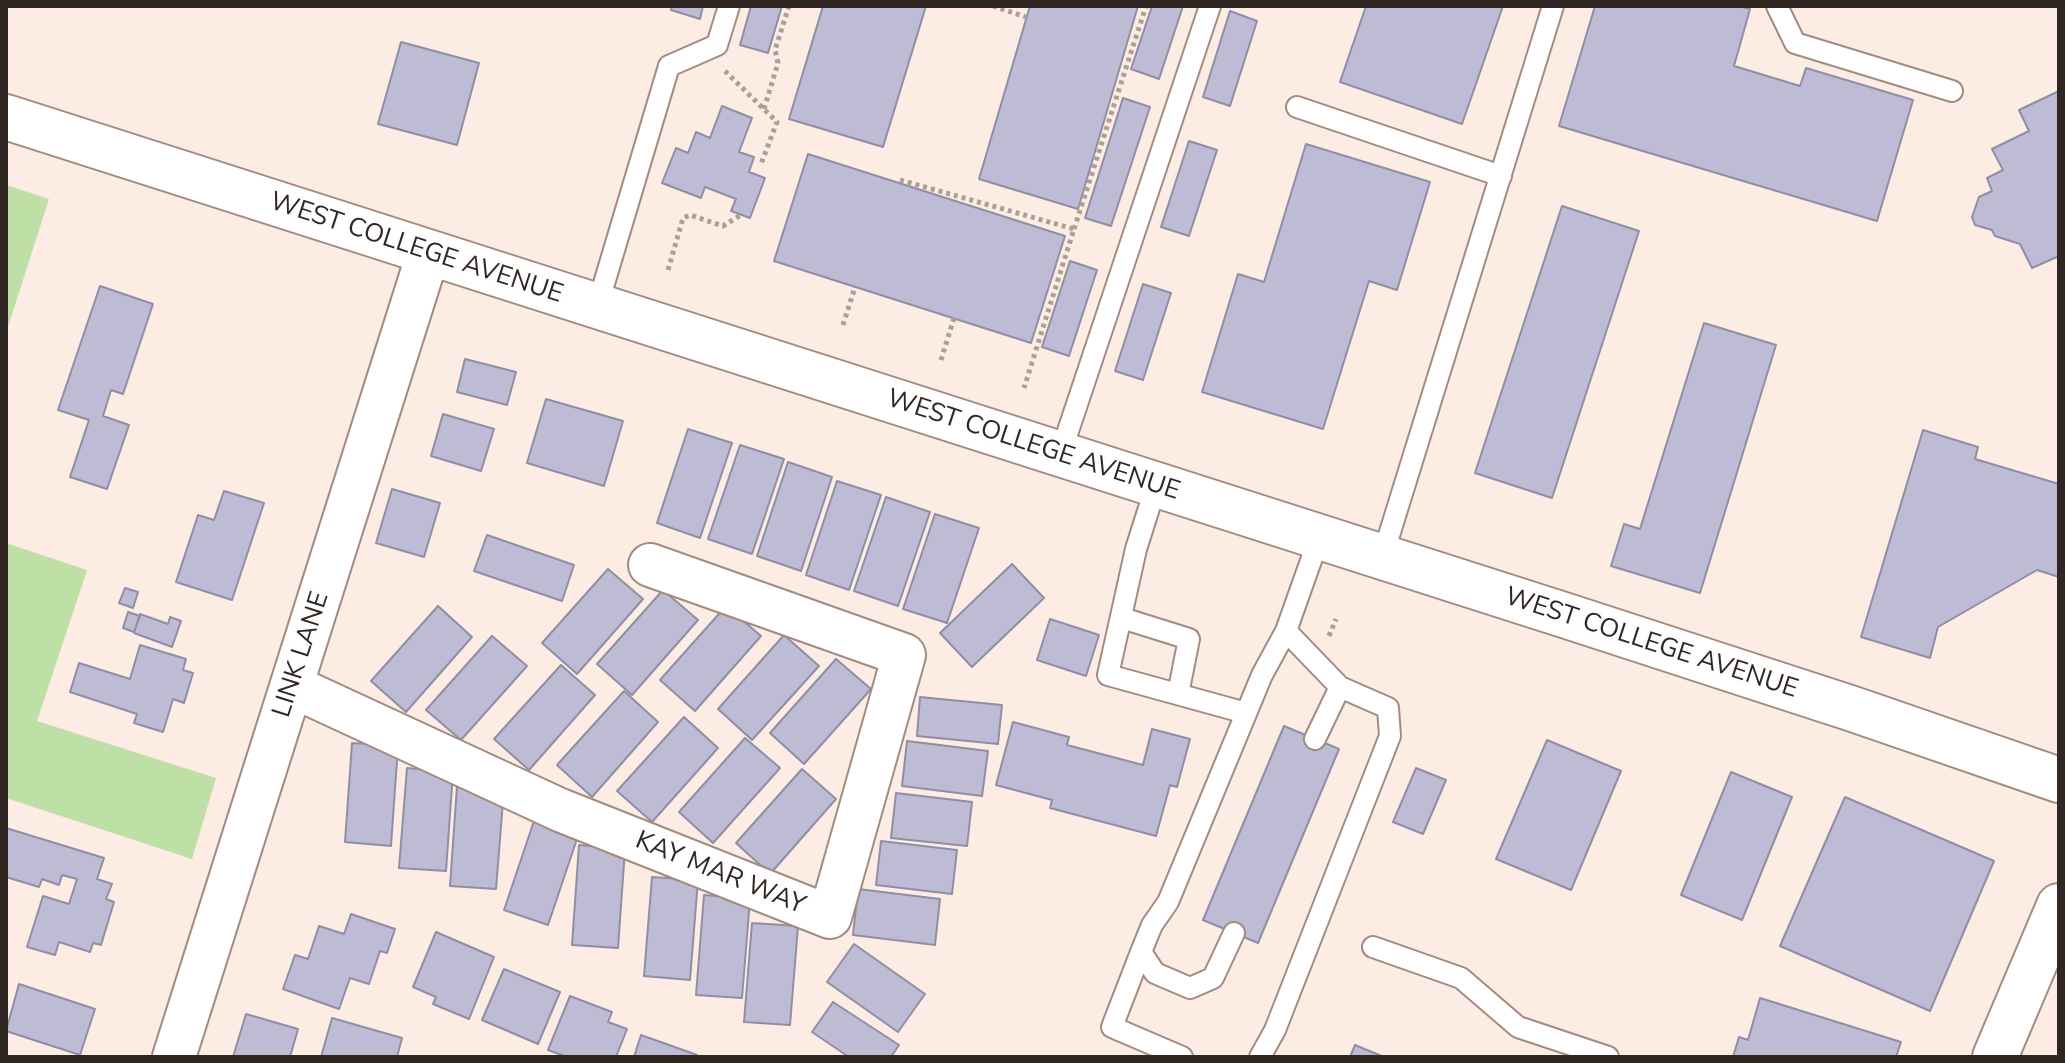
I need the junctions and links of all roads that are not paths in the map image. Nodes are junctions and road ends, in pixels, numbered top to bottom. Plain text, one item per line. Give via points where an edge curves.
1 (729, 6) edge
2 (1210, 6) edge
3 (1553, 6) edge
4 (1777, 6) edge
5 (1952, 91) dead end
6 (1297, 107) dead end
7 (6, 117) edge
8 (1501, 176) junction
9 (428, 254) junction
10 (597, 307) junction
11 (1060, 455) junction
12 (1156, 486) junction
13 (1319, 538) junction
14 (1382, 558) junction
15 (650, 565) dead end
16 (1122, 618) junction
17 (1286, 631) junction
18 (292, 686) junction
19 (1340, 687) junction
20 (1178, 694) junction
21 (1246, 713) junction
22 (1315, 739) dead end
23 (2059, 780) edge
24 (2059, 906) edge
25 (1234, 933) dead end
26 (1373, 947) dead end
27 (1141, 952) junction
28 (174, 1057) edge
29 (1182, 1057) edge
30 (1260, 1057) edge
31 (1608, 1057) edge
32 (1995, 1057) edge

1 - 10 lane via 717,45 669,66
2 - 11 lane
3 - 8 lane
4 - 5 lane via 1795,43
6 - 8 lane
7 - 9 main road, WEST COLLEGE AVENUE
8 - 14 lane
9 - 10 main road, WEST COLLEGE AVENUE
9 - 18 street, LINK LANE
10 - 11 main road, WEST COLLEGE AVENUE
11 - 12 main road, WEST COLLEGE AVENUE
12 - 13 main road, WEST COLLEGE AVENUE
12 - 16 lane
13 - 14 main road, WEST COLLEGE AVENUE
13 - 17 lane
14 - 23 main road, WEST COLLEGE AVENUE
15 - 18 street, KAY MAR WAY via 904,655 830,917 560,810
16 - 20 lane via 1189,639
16 - 20 lane via 1108,675
17 - 19 lane
17 - 21 lane
18 - 28 street, LINK LANE
19 - 22 lane
19 - 30 lane via 1388,708 1390,736
20 - 21 lane
21 - 27 lane via 1168,902
24 - 32 main road
25 - 27 lane via 1213,978 1190,988 1155,973
26 - 31 lane via 1461,978 1518,1027
27 - 29 lane via 1112,1027

